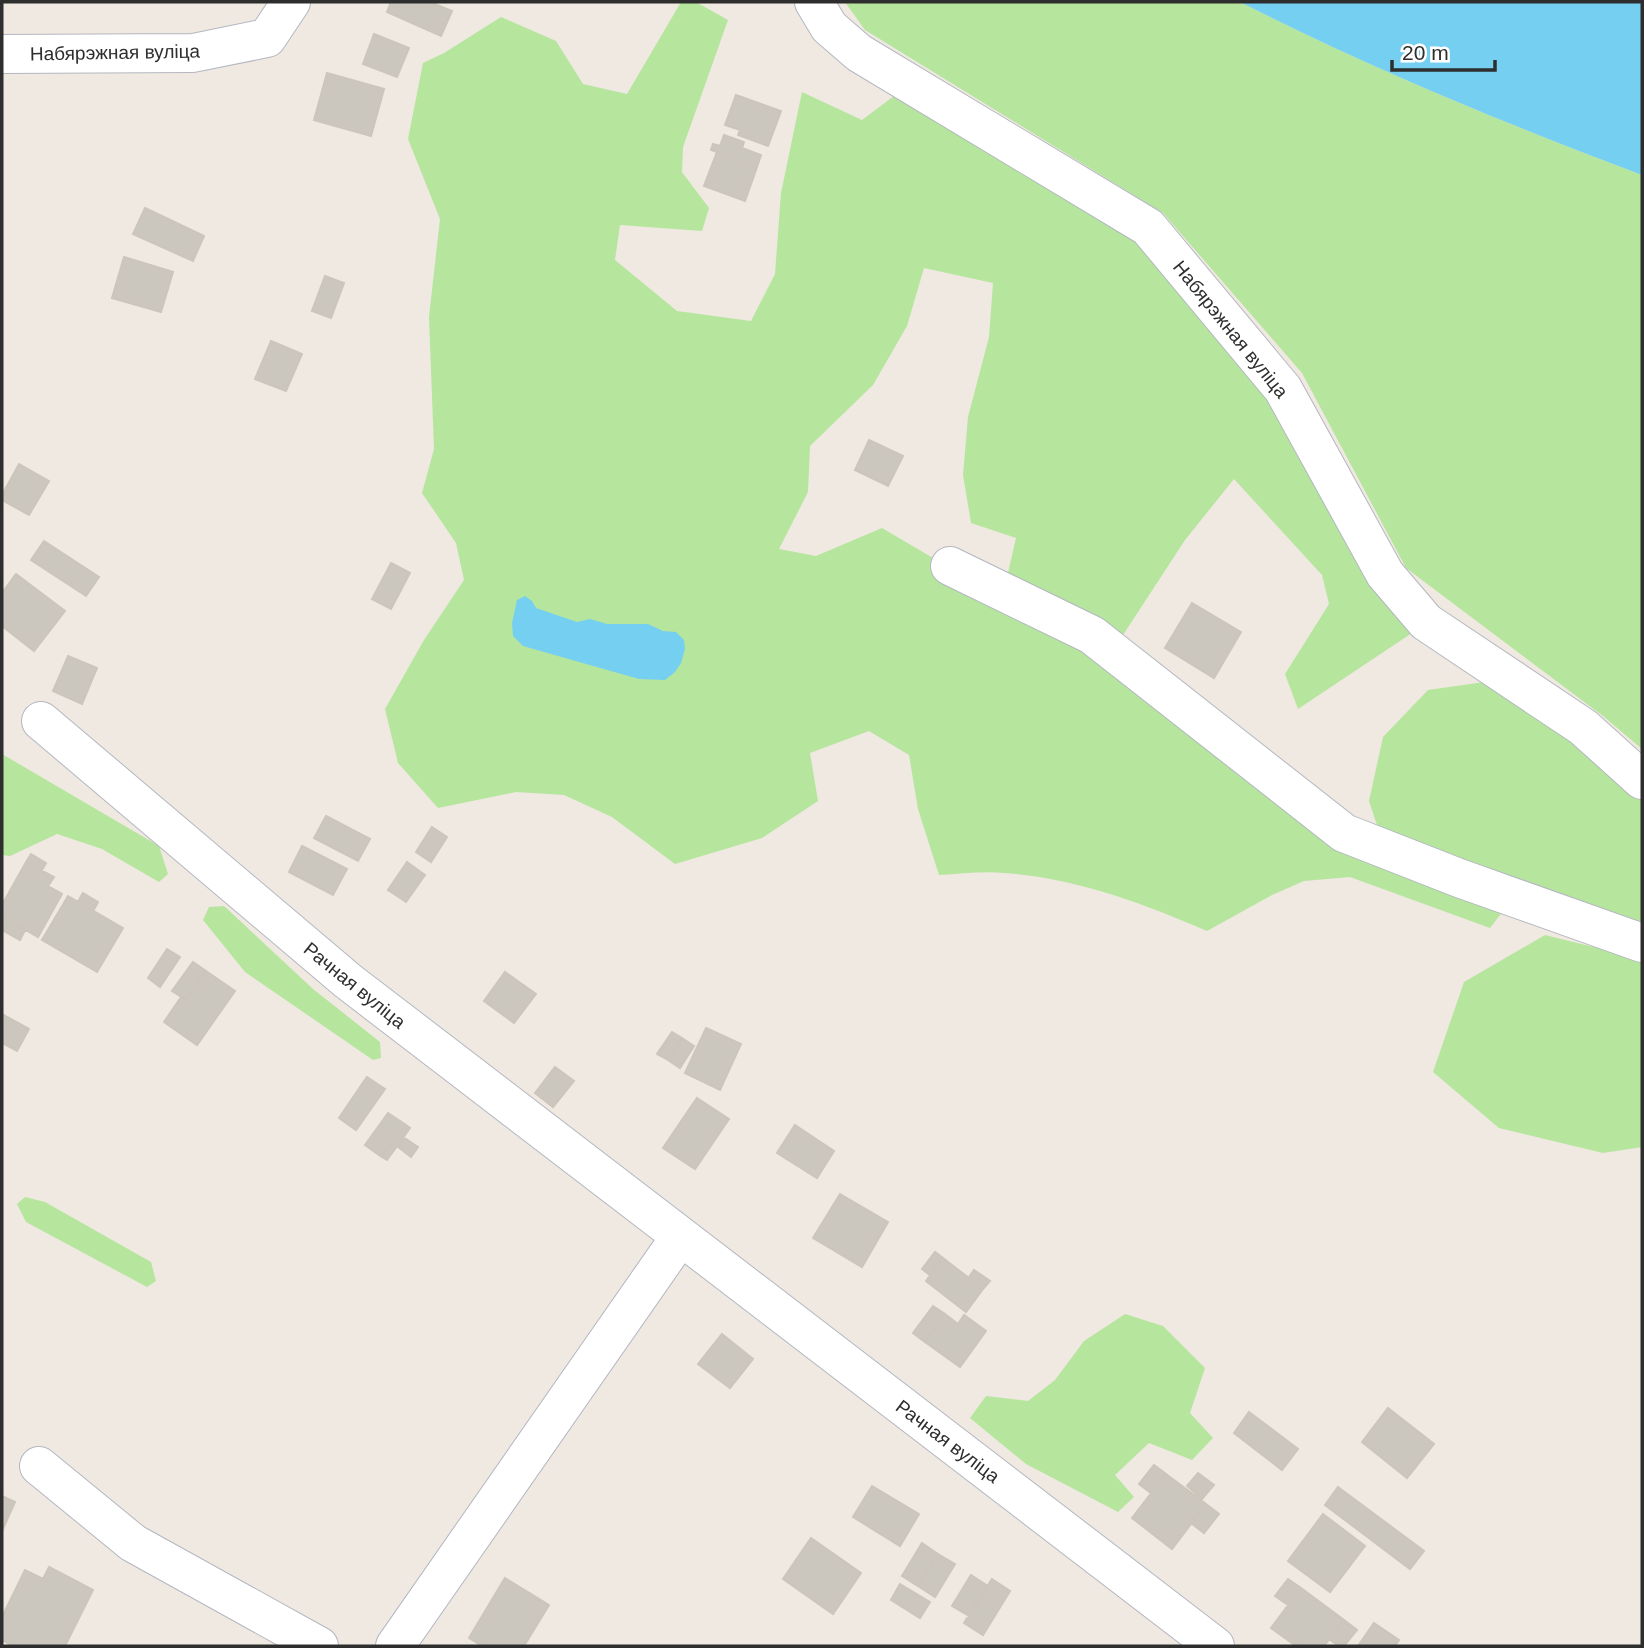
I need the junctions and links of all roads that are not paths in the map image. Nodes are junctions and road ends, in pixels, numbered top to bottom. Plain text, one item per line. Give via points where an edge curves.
1 (292, 2) edge
2 (814, 2) edge
3 (2, 54) edge
4 (950, 566) dead end
5 (40, 721) dead end
6 (1642, 780) edge
7 (1642, 943) edge
8 (680, 1237) junction
9 (39, 1466) dead end
10 (1213, 1645) edge
11 (319, 1646) edge
12 (395, 1646) edge

1 - 3 street, Набярэжная вуліца via 267,38 193,53
2 - 6 street, Набярэжная вуліца via 829,27 859,53 1148,227 1283,389 1385,574 1426,622 1583,727
4 - 7 street via 1092,635 1344,833
5 - 8 street, Рачная вуліца via 348,981
8 - 10 street, Рачная вуліца
8 - 12 street
9 - 11 street via 133,1543

